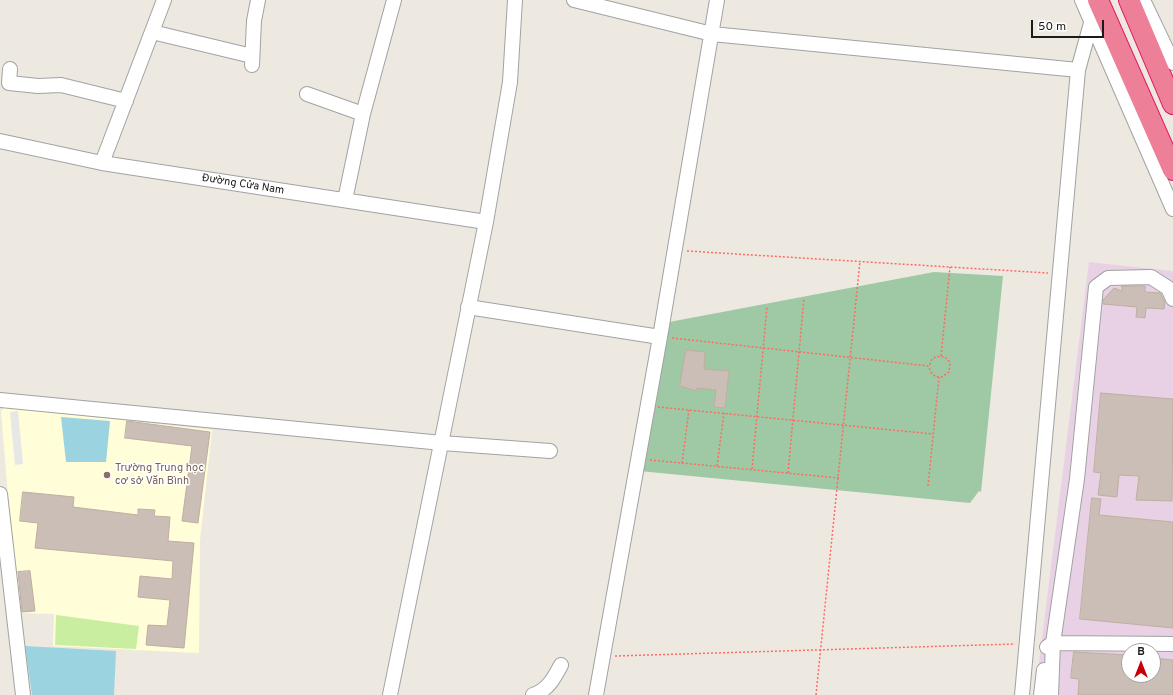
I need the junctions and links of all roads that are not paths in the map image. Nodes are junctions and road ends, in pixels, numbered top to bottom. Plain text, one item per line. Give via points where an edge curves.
1 (258, 0) edge
2 (394, 0) edge
3 (514, 0) edge
4 (574, 0) edge
5 (717, 0) edge
6 (1082, 0) edge
7 (1098, 0) edge
8 (1129, 0) edge
9 (1143, 0) edge
10 (161, 1) edge
11 (1091, 23) junction
12 (152, 32) junction
13 (712, 34) junction
14 (1173, 63) edge
15 (10, 69) dead end
16 (1078, 70) junction
17 (307, 94) dead end
18 (126, 101) junction
19 (1173, 104) edge
20 (363, 114) junction
21 (0, 141) edge
22 (102, 163) junction
23 (1173, 170) edge
24 (345, 200) junction
25 (1173, 209) edge
26 (486, 222) junction
27 (1173, 299) edge
28 (468, 307) junction
29 (660, 337) junction
30 (0, 400) edge
31 (442, 443) junction
32 (550, 451) dead end
33 (0, 494) edge
34 (1053, 643) junction
35 (1173, 644) edge
36 (561, 665) dead end
37 (23, 695) edge
38 (390, 695) edge
39 (533, 695) edge
40 (596, 695) edge
41 (1022, 695) edge
42 (1041, 695) edge
43 (1051, 695) edge

1 - 12 street via 252,60
2 - 20 street
3 - 26 street via 510,82
4 - 13 street
5 - 13 street
6 - 11 street
7 - 23 highway
8 - 19 highway
9 - 14 street
10 - 12 street
11 - 16 street
11 - 25 street
12 - 18 street
13 - 16 street
13 - 29 street
15 - 18 street via 9,83 61,86
16 - 41 street
17 - 20 street
18 - 22 street
20 - 24 street
21 - 22 street, Đường Cửa Nam
22 - 24 street, Đường Cửa Nam
24 - 26 street, Đường Cửa Nam
26 - 28 street
27 - 34 street via 1168,288 1151,277 1108,278 1096,287 1077,479
28 - 29 street
28 - 31 street
29 - 40 street
30 - 31 street
31 - 32 street
31 - 38 street
33 - 37 street
34 - 35 street
34 - 42 street via 1046,651
34 - 43 street
36 - 39 street via 551,683 540,693

